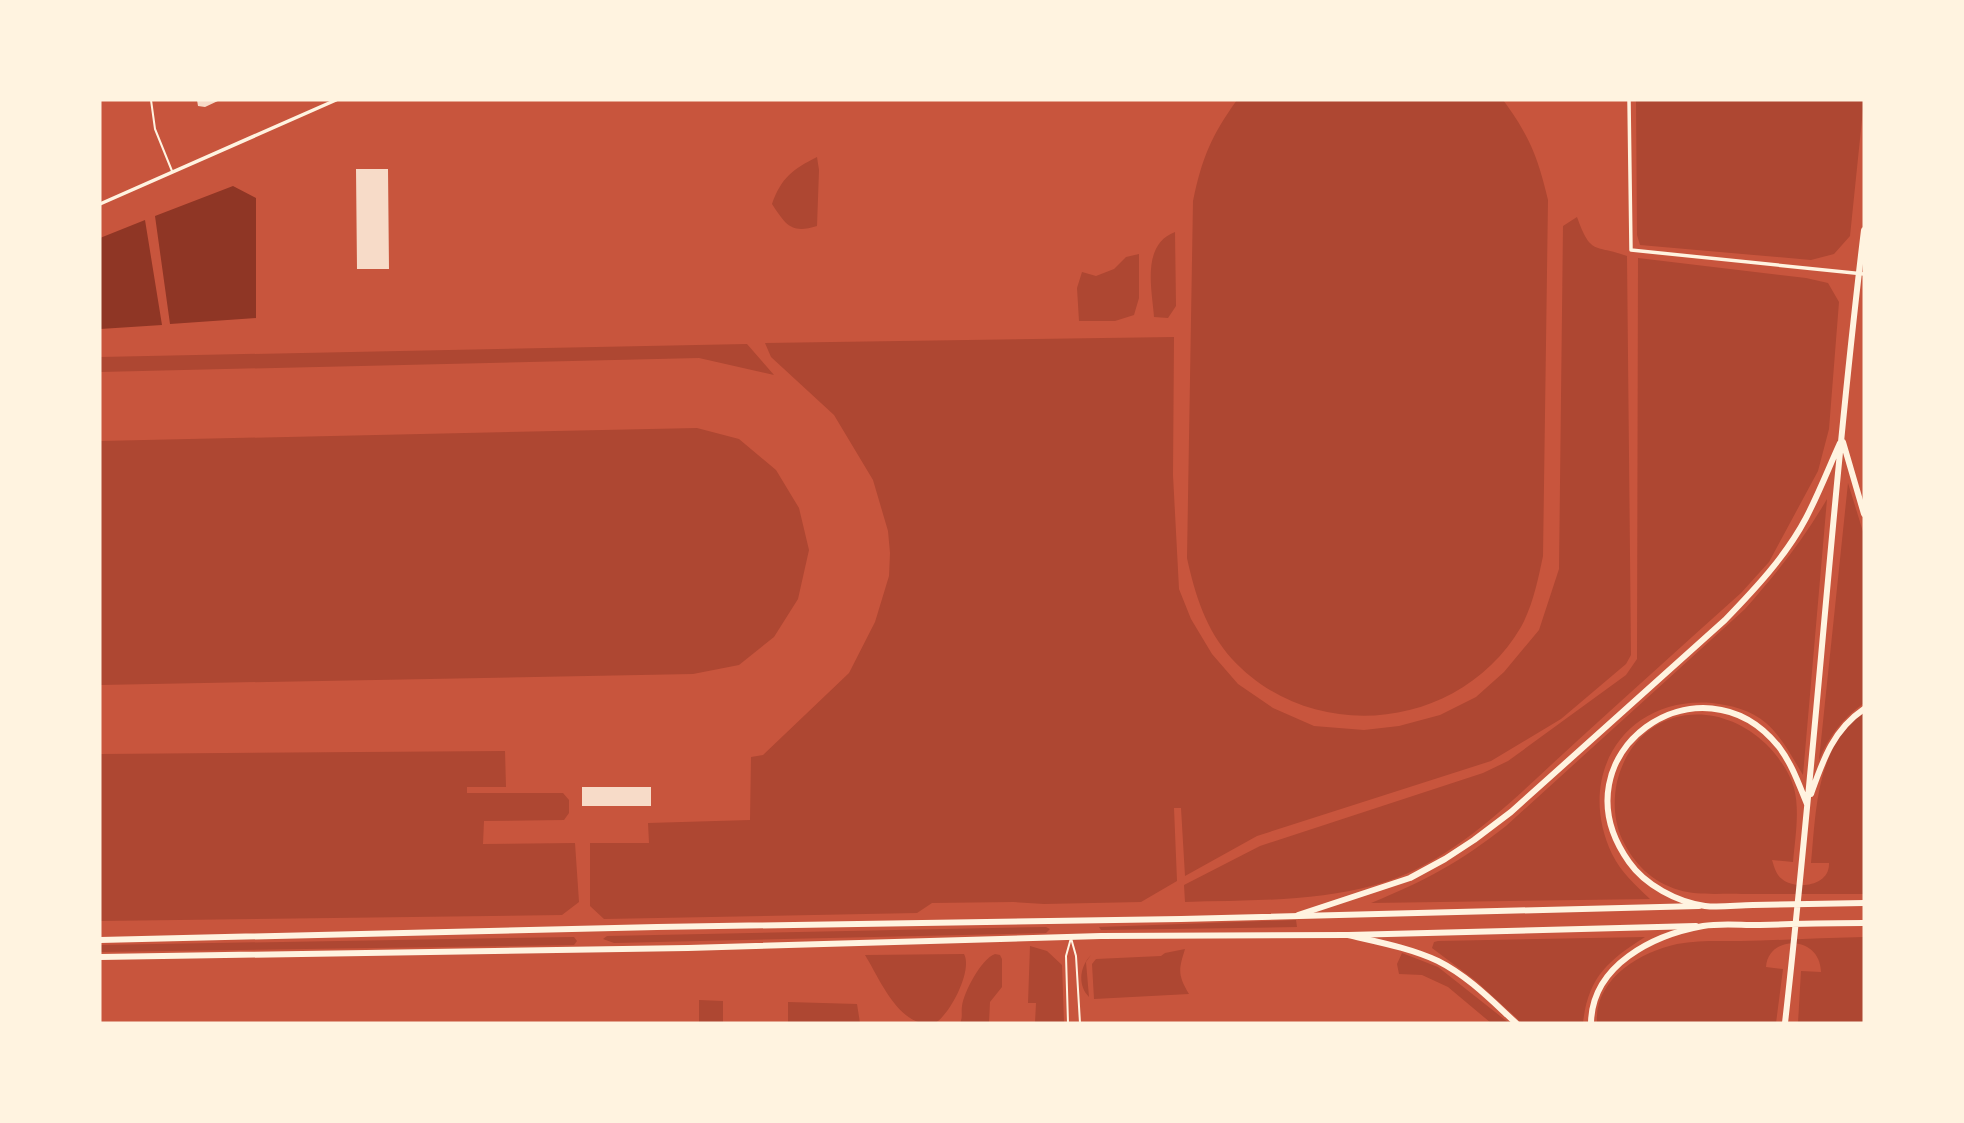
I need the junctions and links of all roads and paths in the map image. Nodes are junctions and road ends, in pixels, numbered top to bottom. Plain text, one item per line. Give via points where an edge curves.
1 (151, 100) edge
2 (336, 100) edge
3 (1629, 100) edge
4 (324, 102) edge
5 (172, 172) junction
6 (100, 204) edge
7 (1864, 230) edge
8 (1862, 274) edge
9 (1842, 438) junction
10 (1864, 514) edge
11 (1864, 709) edge
12 (1807, 806) junction
13 (1864, 903) edge
14 (1705, 906) junction
15 (1297, 915) junction
16 (1071, 920) junction
17 (1864, 923) edge
18 (1705, 926) junction
19 (1348, 935) junction
20 (1071, 937) junction
21 (100, 940) edge
22 (100, 957) edge
23 (1068, 1023) edge
24 (1080, 1023) edge
25 (1516, 1023) edge
26 (1591, 1023) edge
27 (1786, 1023) edge

1 - 5 lane via 155,129
2 - 4 street
3 - 8 street via 1631,250
4 - 5 street
5 - 6 street
7 - 8 main road
8 - 9 main road
9 - 10 main road
9 - 12 main road
9 - 15 main road via 1805,519 1774,566 1725,620 1511,812 1410,878
11 - 12 main road via 1831,743
12 - 14 main road via 1778,746 1734,713 1678,711 1660,717 1631,738 1609,783 1613,834 1627,859 1651,885
12 - 27 main road
13 - 14 main road
14 - 15 main road
15 - 16 main road
16 - 20 main road
16 - 21 main road
17 - 18 main road
18 - 19 main road
18 - 26 main road via 1648,943 1615,967 1594,1000
19 - 20 main road
19 - 25 main road via 1439,961 1473,983
20 - 22 main road
20 - 23 lane via 1066,956
20 - 24 lane

